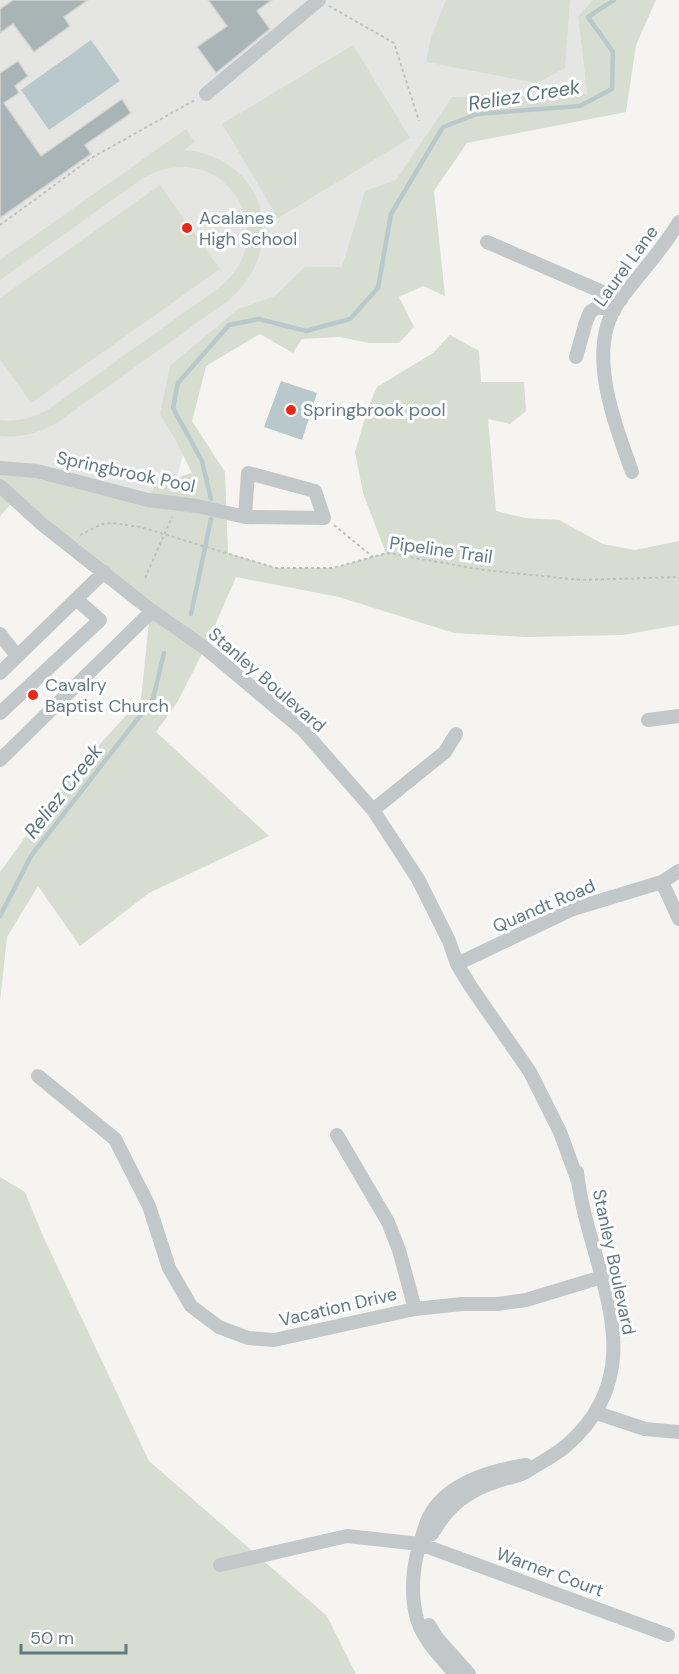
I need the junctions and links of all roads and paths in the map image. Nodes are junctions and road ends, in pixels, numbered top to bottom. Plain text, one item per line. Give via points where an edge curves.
1 (319, 0) edge
2 (206, 94) joint
3 (419, 121) dead end
4 (679, 222) edge
5 (0, 225) edge
6 (487, 242) dead end
7 (617, 305) junction
8 (576, 357) dead end
9 (0, 468) edge
10 (632, 472) dead end
11 (0, 486) edge
12 (178, 503) junction
13 (244, 516) junction
14 (324, 518) junction
15 (165, 534) junction
16 (67, 542) junction
17 (373, 557) junction
18 (104, 572) junction
19 (679, 577) edge
20 (145, 578) dead end
21 (76, 599) junction
22 (152, 611) junction
23 (0, 634) edge
24 (17, 656) junction
25 (0, 673) edge
26 (0, 713) edge
27 (679, 716) edge
28 (648, 720) dead end
29 (456, 734) dead end
30 (0, 760) edge
31 (373, 810) junction
32 (679, 871) edge
33 (662, 882) junction
34 (679, 919) edge
35 (457, 964) junction
36 (38, 1076) dead end
37 (337, 1135) dead end
38 (602, 1277) junction
39 (415, 1309) junction
40 (597, 1413) junction
41 (679, 1432) edge
42 (422, 1540) junction
43 (220, 1565) dead end
44 (415, 1604) junction
45 (668, 1635) dead end
46 (455, 1674) edge
47 (469, 1674) edge

1 - 2 street
1 - 3 path via 394,43
2 - 5 path via 93,157
4 - 7 street, Laurel Lane
6 - 7 street
7 - 8 street via 590,312
7 - 10 street, Laurel Lane via 606,324 602,355 613,414
9 - 12 street, Springbrook Pool via 37,471 148,500
11 - 16 street, Stanley Boulevard
12 - 13 street, Springbrook Pool
12 - 15 path
13 - 14 street, Springbrook Pool
13 - 14 street via 248,473 315,491
14 - 17 path
15 - 16 path, Pipeline Trail via 112,523
15 - 17 path, Pipeline Trail via 276,568 333,568
15 - 20 path
16 - 18 street, Stanley Boulevard
17 - 19 path, Pipeline Trail via 387,553 484,570 581,580
18 - 21 street
18 - 22 street, Stanley Boulevard
21 - 24 street
21 - 26 street via 100,620
22 - 30 street
22 - 31 street, Stanley Boulevard via 205,648 303,730
23 - 24 street
24 - 25 street
27 - 28 street
29 - 31 street via 445,752
31 - 35 street, Stanley Boulevard via 418,879
32 - 33 street, Quandt Road
33 - 34 street
33 - 35 street, Quandt Road via 573,909
35 - 38 street, Stanley Boulevard via 530,1072 542,1082 566,1127
36 - 39 street, Vacation Drive via 116,1139 149,1206 169,1268 191,1306 219,1327 248,1338 274,1340
37 - 39 street via 388,1222
38 - 39 street, Vacation Drive via 526,1300
38 - 40 street, Stanley Boulevard via 613,1324 615,1355
40 - 41 street via 637,1427
40 - 42 street, Stanley Boulevard via 565,1447 538,1464 490,1472 450,1492 435,1509
42 - 43 street, Warner Court via 347,1536
42 - 44 street, Stanley Boulevard via 412,1579
42 - 45 street, Warner Court
44 - 46 street, Stanley Boulevard via 424,1634
44 - 47 street via 437,1638

